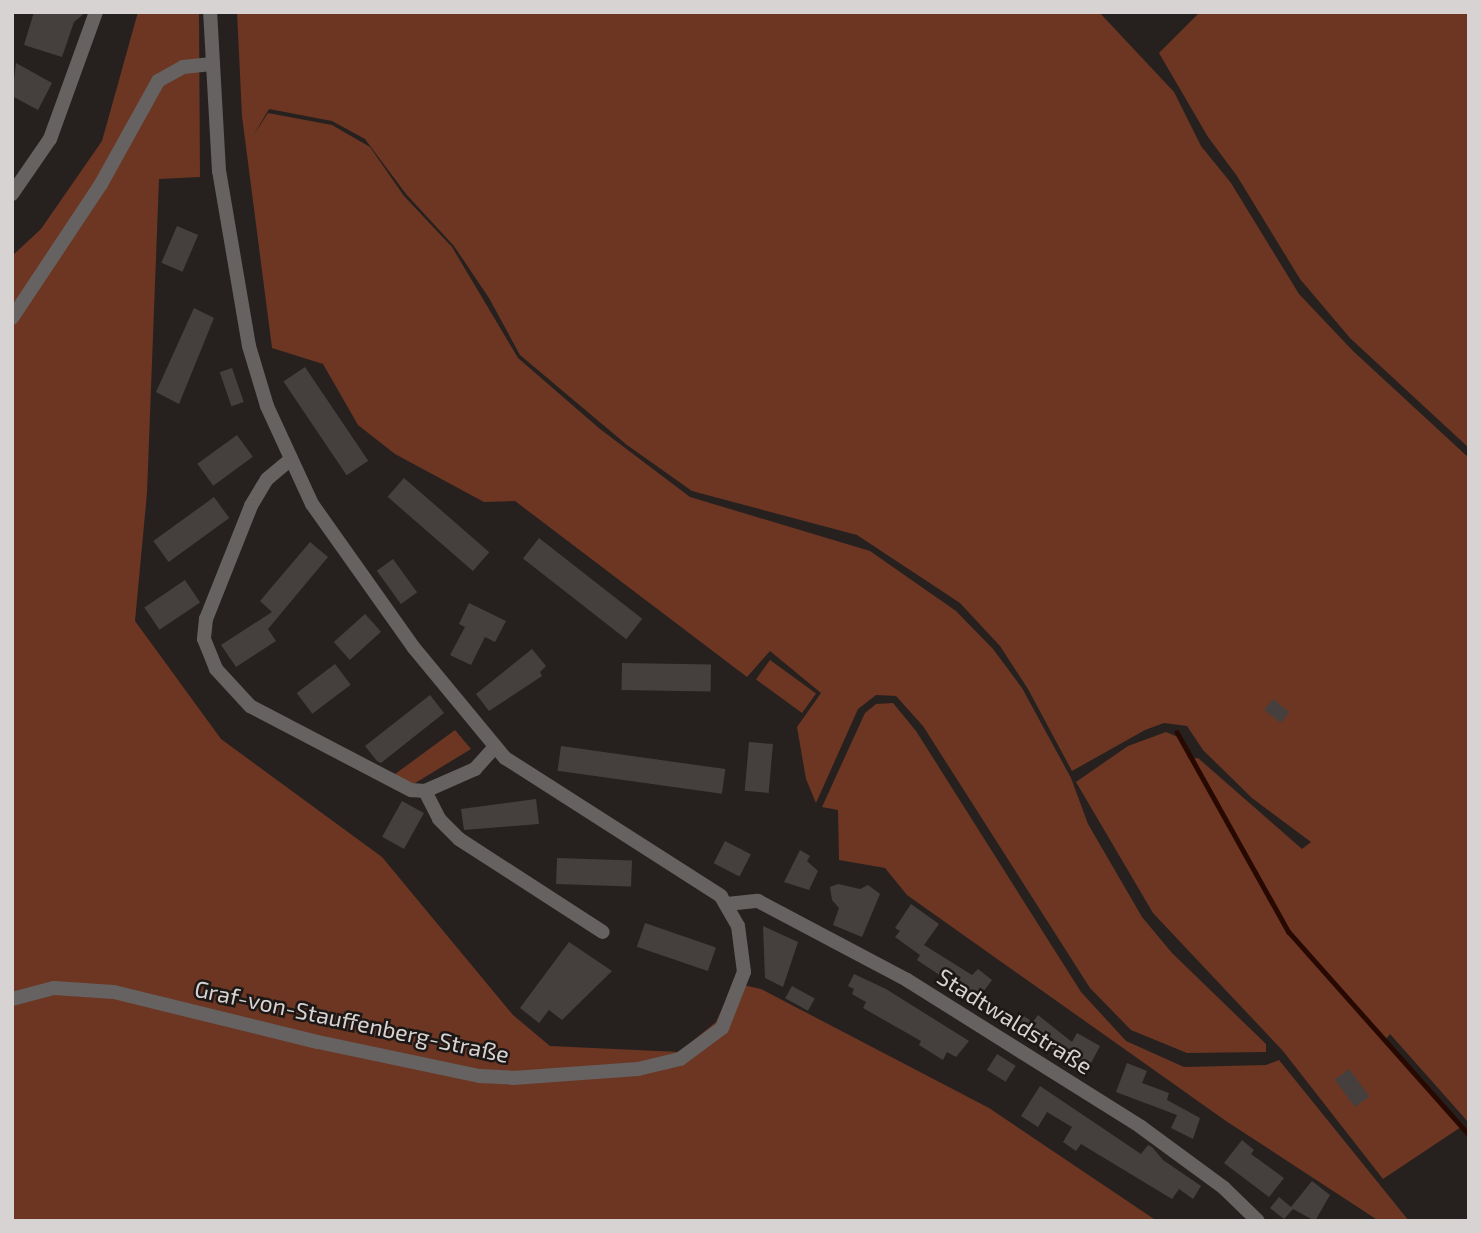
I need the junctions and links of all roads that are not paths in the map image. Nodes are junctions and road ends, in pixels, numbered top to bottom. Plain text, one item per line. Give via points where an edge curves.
1 (96, 12) edge
2 (210, 12) edge
3 (212, 64) junction
4 (12, 194) edge
5 (12, 318) edge
6 (291, 459) junction
7 (495, 747) junction
8 (425, 791) junction
9 (727, 904) junction
10 (603, 932) dead end
11 (12, 999) edge
12 (1258, 1221) edge

1 - 4 street via 50,139
2 - 3 street
3 - 5 street via 183,67 158,81 101,184
3 - 6 street via 219,171 235,278 252,358
6 - 7 street via 312,504 376,598
6 - 8 street via 267,479 251,506 206,620 206,646 216,669 250,706 395,785
7 - 8 street via 475,769
7 - 9 street via 522,772 674,864
8 - 10 street via 439,818 459,839
9 - 11 street, Graf-von-Stauffenberg-Straße via 745,954 728,1020 703,1046 680,1059 638,1069 493,1077 318,1042 114,992 54,988
9 - 12 street, Stadtwaldstraße via 758,901 907,979 1141,1126 1224,1188

